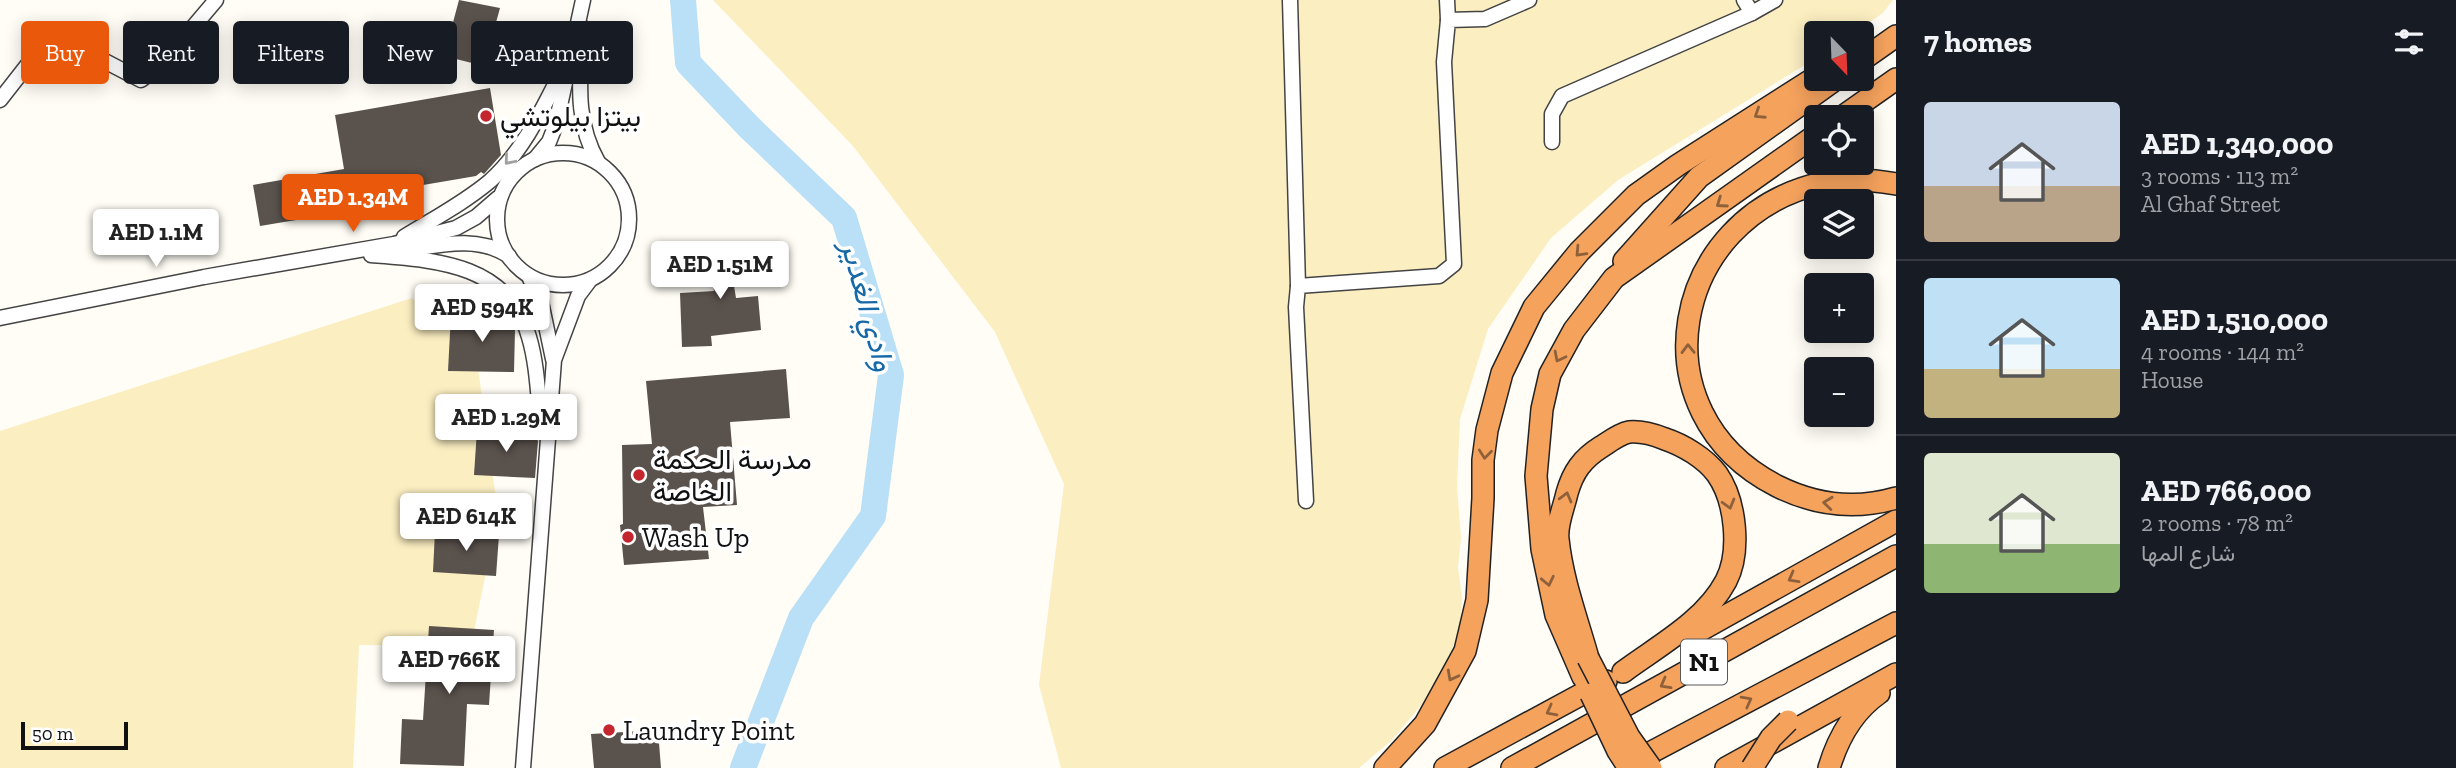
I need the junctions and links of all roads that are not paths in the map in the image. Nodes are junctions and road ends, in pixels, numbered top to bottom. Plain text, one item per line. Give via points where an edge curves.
1 (216, 0) edge
2 (583, 0) edge
3 (1290, 0) edge
4 (1447, 0) edge
5 (1529, 0) edge
6 (1776, 0) edge
7 (1748, 6) edge
8 (1448, 20) junction
9 (578, 21) edge
10 (1896, 26) edge
11 (1896, 36) edge
12 (1874, 40) edge
13 (1874, 52) edge
14 (1896, 79) edge
15 (555, 84) edge
16 (563, 84) edge
17 (1804, 85) edge
18 (1819, 91) edge
19 (0, 100) edge
20 (1859, 105) edge
21 (1552, 142) dead end
22 (1804, 143) edge
23 (535, 159) junction
24 (598, 162) junction
25 (1896, 184) edge
26 (498, 198) junction
27 (394, 244) junction
28 (371, 256) junction
29 (510, 257) junction
30 (318, 259) junction
31 (1614, 278) junction
32 (530, 279) junction
33 (590, 280) junction
34 (1298, 286) junction
35 (0, 318) edge
36 (554, 360) junction
37 (546, 461) junction
38 (1896, 498) edge
39 (1306, 501) dead end
40 (1896, 521) edge
41 (1896, 556) edge
42 (1896, 623) edge
43 (1896, 659) edge
44 (1586, 667) junction
45 (1623, 672) junction
46 (1896, 674) edge
47 (1896, 682) edge
48 (523, 768) edge
49 (1385, 768) edge
50 (1445, 768) edge
51 (1513, 768) edge
52 (1622, 768) edge
53 (1629, 768) edge
54 (1651, 768) edge
55 (1726, 768) edge
56 (1752, 768) edge
57 (1829, 768) edge

1 - 19 street via 161,65 141,80 62,41 36,54
2 - 9 street
2 - 24 street via 581,118
3 - 34 street
4 - 8 street
5 - 8 street via 1485,19
6 - 7 street
7 - 21 street via 1562,96 1552,114
8 - 34 street via 1444,62 1454,264 1439,276
10 - 12 highway
11 - 13 highway
14 - 20 highway
15 -> 27 street via 510,160 469,198
16 - 23 street via 556,124
17 -> 49 highway via 1636,195 1579,252 1534,307 1502,373 1487,430 1477,600 1465,651 1426,724
18 - 31 highway via 1699,177 1626,258
22 -> 31 highway
23 - 24 street via 559,153 579,154
23 - 26 street via 515,173
24 - 33 street via 617,180 626,198 628,235 611,265
38 -> 25 highway via 1857,505 1826,504 1791,493 1755,473 1723,446 1705,420 1688,371 1686,345 1696,286 1723,242 1760,209 1823,183
26 - 27 street via 456,228
26 - 29 street via 496,226
27 - 30 street
28 - 29 street via 449,243 488,246
28 - 30 street
28 - 37 street via 461,267 481,275 512,302 529,336
29 - 32 street
30 - 35 street
31 -> 44 highway via 1573,330 1550,374 1536,476 1542,548 1556,615
32 - 33 street via 561,285
32 - 36 street via 540,292
33 - 36 street via 578,296
34 - 39 street
36 - 37 street
37 - 48 street
40 -> 45 highway
41 -> 51 highway, N1
52 -> 42 highway, N1
43 - 56 highway, bridge via 1788,721
44 -> 45 highway via 1557,537 1570,482 1590,454 1613,440 1628,432 1655,435 1681,444 1715,472 1733,520 1735,546 1728,578 1703,612
44 - 53 highway, bridge
44 - 54 highway, bridge
45 -> 50 highway
46 - 55 highway
47 - 57 highway via 1850,721

